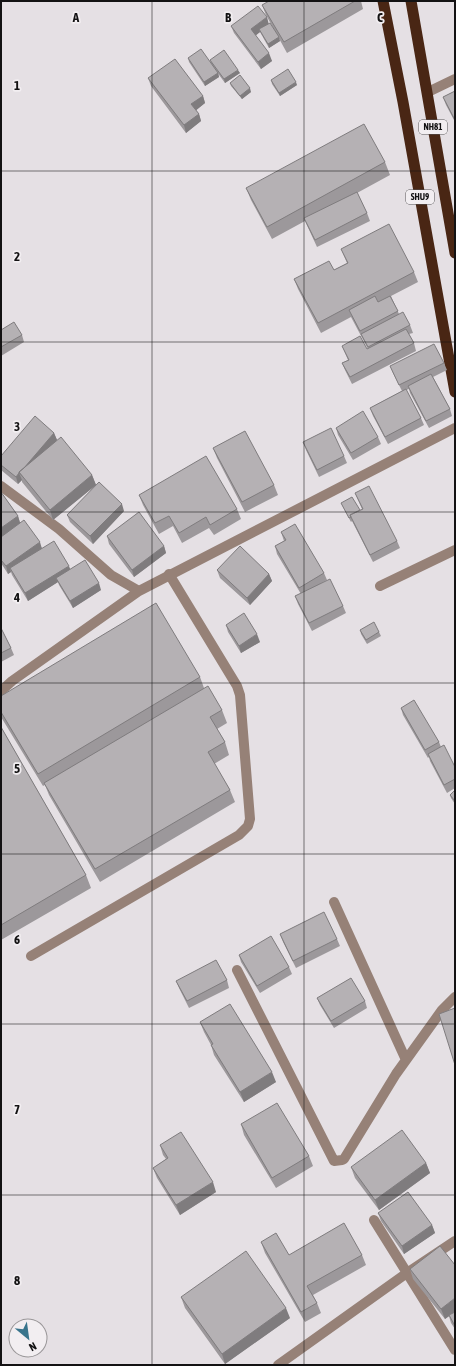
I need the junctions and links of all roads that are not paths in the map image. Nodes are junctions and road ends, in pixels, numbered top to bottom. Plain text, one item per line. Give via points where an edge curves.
1 (383, 1) edge
2 (411, 1) edge
3 (455, 79) edge
4 (428, 92) junction
5 (455, 250) edge
6 (455, 392) edge
7 (455, 428) edge
8 (1, 486) edge
9 (455, 550) edge
10 (169, 574) junction
11 (380, 586) dead end
12 (139, 591) junction
13 (1, 691) edge
14 (334, 902) dead end
15 (32, 956) dead end
16 (236, 970) dead end
17 (455, 997) edge
18 (406, 1060) junction
19 (374, 1220) dead end
20 (455, 1241) edge
21 (407, 1273) junction
22 (455, 1350) edge
23 (278, 1365) edge

1 - 6 highway, SHU9
2 - 4 highway, NH81
3 - 4 street
4 - 5 highway, NH81
7 - 10 street
8 - 12 street via 59,529 112,575
9 - 11 street
10 - 12 street
10 - 15 street via 240,695 250,819 248,826 239,836
12 - 13 street
14 - 18 street
16 - 18 street via 334,1161 344,1159
17 - 18 street via 442,1010
19 - 21 street
20 - 21 street
21 - 22 street
21 - 23 street

